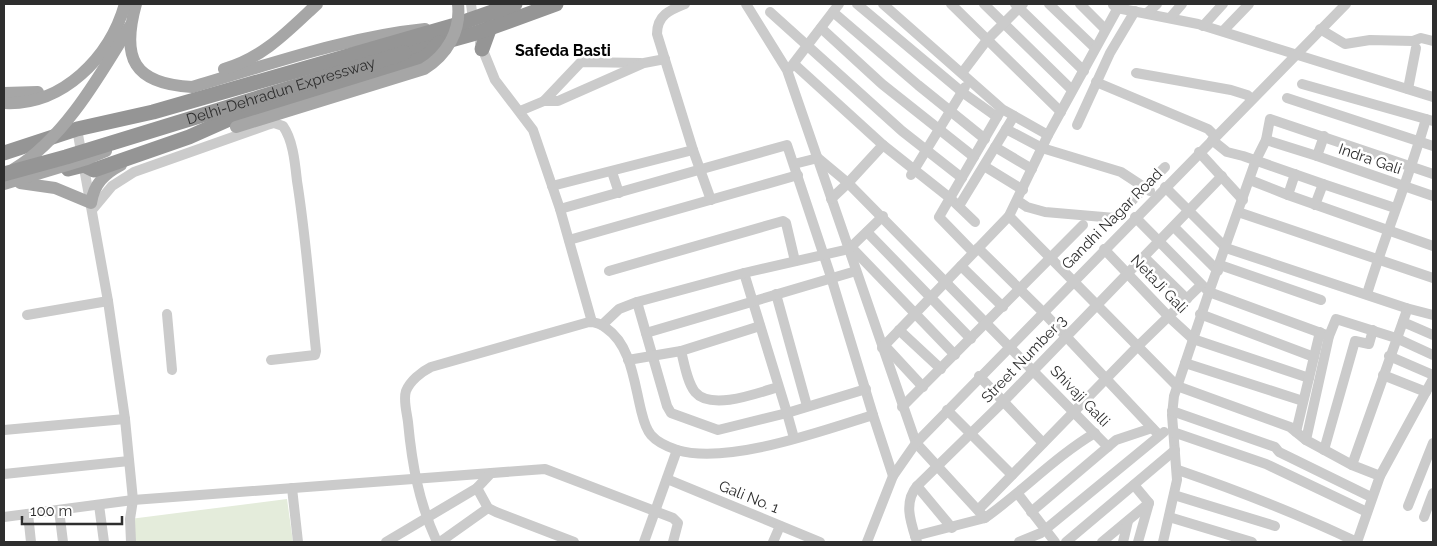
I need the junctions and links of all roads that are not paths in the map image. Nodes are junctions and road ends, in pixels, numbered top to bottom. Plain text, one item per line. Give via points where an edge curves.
1 (125, 4) edge
2 (136, 4) edge
3 (317, 4) edge
4 (458, 4) edge
5 (471, 4) edge
6 (514, 4) edge
7 (556, 4) edge
8 (686, 4) edge
9 (746, 4) edge
10 (857, 4) edge
11 (882, 4) edge
12 (951, 4) edge
13 (984, 4) edge
14 (1049, 4) edge
15 (1080, 4) edge
16 (1157, 4) edge
17 (1182, 4) edge
18 (1223, 4) edge
19 (1249, 4) edge
20 (1019, 5) edge
21 (1116, 5) edge
22 (1343, 5) edge
23 (836, 8) edge
24 (1135, 10) junction
25 (770, 12) dead end
26 (1148, 13) junction
27 (1170, 18) junction
28 (1003, 24) junction
29 (130, 26) junction
30 (452, 26) junction
31 (1203, 26) junction
32 (479, 27) junction
33 (821, 28) junction
34 (1105, 29) junction
35 (1320, 29) junction
36 (1223, 31) junction
37 (987, 40) junction
38 (1433, 41) edge
39 (439, 43) junction
40 (807, 46) junction
41 (1095, 48) junction
42 (1416, 48) dead end
43 (482, 49) joint
44 (1295, 55) junction
45 (665, 59) junction
46 (644, 63) junction
47 (791, 67) junction
48 (1084, 71) junction
49 (1136, 73) dead end
50 (965, 77) junction
51 (1096, 82) junction
52 (69, 83) junction
53 (1302, 84) dead end
54 (169, 86) junction
55 (1408, 89) junction
56 (1072, 90) junction
57 (962, 92) junction
58 (4, 93) edge
59 (1433, 96) edge
60 (1286, 98) dead end
61 (1252, 99) junction
62 (544, 101) junction
63 (4, 103) edge
64 (520, 111) junction
65 (949, 111) junction
66 (1061, 112) junction
67 (999, 113) junction
68 (1014, 116) junction
69 (1430, 120) edge
70 (1077, 125) dead end
71 (1006, 129) junction
72 (938, 130) junction
73 (78, 134) junction
74 (1048, 135) junction
75 (1324, 136) junction
76 (189, 137) junction
77 (1214, 138) junction
78 (985, 139) junction
79 (1266, 140) junction
80 (1419, 142) junction
81 (884, 145) junction
82 (1433, 146) edge
83 (995, 147) junction
84 (1042, 148) junction
85 (693, 150) junction
86 (926, 150) junction
87 (150, 151) junction
88 (4, 152) edge
89 (1199, 152) junction
90 (1317, 156) junction
91 (974, 157) junction
92 (818, 158) junction
93 (1256, 160) junction
94 (794, 164) junction
95 (84, 165) junction
96 (984, 166) junction
97 (1412, 166) junction
98 (1165, 167) dead end
99 (1032, 169) junction
100 (699, 170) junction
101 (612, 172) junction
102 (913, 172) junction
103 (1295, 174) junction
104 (1433, 174) edge
105 (798, 175) junction
106 (4, 176) edge
107 (1222, 176) junction
108 (962, 178) junction
109 (1250, 180) junction
110 (848, 183) junction
111 (20, 184) junction
112 (1323, 184) junction
113 (552, 186) junction
114 (1145, 187) junction
115 (1165, 187) junction
116 (1404, 187) junction
117 (1023, 190) junction
118 (619, 193) junction
119 (1288, 195) junction
120 (1157, 196) junction
121 (1433, 196) edge
122 (950, 198) junction
123 (831, 199) junction
124 (711, 200) junction
125 (1243, 200) junction
126 (1018, 201) junction
127 (1315, 205) junction
128 (959, 206) junction
129 (92, 207) junction
130 (1396, 208) junction
131 (560, 209) junction
132 (1189, 210) junction
133 (1238, 212) junction
134 (884, 216) junction
135 (1009, 216) junction
136 (1135, 218) junction
137 (975, 222) dead end
138 (1083, 225) dead end
139 (1174, 227) junction
140 (1387, 230) junction
141 (867, 232) junction
142 (569, 240) junction
143 (1159, 242) junction
144 (1433, 246) edge
145 (850, 248) junction
146 (1226, 248) junction
147 (1104, 249) junction
148 (975, 250) junction
149 (824, 255) junction
150 (1144, 257) junction
151 (1051, 258) junction
152 (1378, 259) junction
153 (795, 261) junction
154 (961, 266) junction
155 (1219, 268) junction
156 (609, 271) dead end
157 (856, 271) junction
158 (744, 273) junction
159 (1128, 274) junction
160 (831, 277) junction
161 (1433, 278) edge
162 (947, 281) junction
163 (1072, 282) junction
164 (1200, 285) junction
165 (1020, 289) junction
166 (1209, 292) junction
167 (776, 294) junction
168 (1367, 294) junction
169 (931, 297) junction
170 (1186, 300) junction
171 (1321, 300) dead end
172 (108, 301) junction
173 (752, 301) junction
174 (637, 302) junction
175 (1003, 306) junction
176 (1097, 306) junction
177 (1406, 308) junction
178 (1043, 312) junction
179 (914, 313) junction
180 (167, 314) dead end
181 (1200, 314) junction
182 (27, 315) dead end
183 (1433, 315) edge
184 (1169, 317) junction
185 (987, 322) junction
186 (1403, 322) junction
187 (597, 324) junction
188 (760, 326) junction
189 (899, 330) junction
190 (1373, 330) junction
191 (646, 333) junction
192 (1324, 334) junction
193 (1433, 335) edge
194 (1066, 337) junction
195 (1396, 338) junction
196 (971, 339) junction
197 (1193, 339) junction
198 (1010, 345) junction
199 (883, 347) junction
200 (1137, 347) junction
201 (681, 351) junction
202 (955, 355) junction
203 (1433, 355) edge
204 (652, 356) junction
205 (1389, 356) junction
206 (1314, 357) junction
207 (272, 360) dead end
208 (628, 360) junction
209 (1185, 363) junction
210 (941, 369) junction
211 (172, 370) dead end
212 (1034, 370) junction
213 (1433, 374) edge
214 (1383, 375) junction
215 (979, 376) junction
216 (1309, 378) junction
217 (1433, 378) edge
218 (1106, 379) junction
219 (1177, 386) junction
220 (778, 387) junction
221 (923, 387) junction
222 (866, 389) junction
223 (1426, 392) junction
224 (1304, 401) junction
225 (1003, 402) junction
226 (806, 406) junction
227 (902, 407) junction
228 (947, 410) junction
229 (1074, 411) junction
230 (1172, 411) junction
231 (786, 412) junction
232 (874, 415) junction
233 (125, 419) junction
234 (1173, 429) junction
235 (4, 430) edge
236 (1156, 432) junction
237 (1296, 432) junction
238 (1095, 433) junction
239 (970, 435) junction
240 (794, 438) junction
241 (1306, 440) junction
242 (916, 442) junction
243 (1043, 443) junction
244 (1433, 443) edge
245 (1108, 446) junction
246 (677, 450) junction
247 (1176, 450) junction
248 (1324, 450) junction
249 (938, 465) junction
250 (1352, 466) junction
251 (130, 468) junction
252 (1178, 470) junction
253 (491, 473) junction
254 (4, 474) edge
255 (669, 474) junction
256 (1012, 475) junction
257 (893, 476) junction
258 (1380, 476) junction
259 (414, 478) junction
260 (1134, 485) junction
261 (917, 486) junction
262 (292, 488) junction
263 (477, 488) junction
264 (1433, 493) edge
265 (1018, 494) junction
266 (1174, 496) junction
267 (1371, 497) junction
268 (133, 500) junction
269 (1149, 503) junction
270 (99, 505) junction
271 (1408, 506) dead end
272 (488, 508) junction
273 (59, 510) junction
274 (655, 511) junction
275 (1031, 512) junction
276 (1367, 512) junction
277 (28, 514) junction
278 (981, 514) junction
279 (4, 517) edge
280 (1169, 517) junction
281 (1424, 517) dead end
282 (426, 519) junction
283 (1128, 521) junction
284 (780, 526) junction
285 (1275, 526) dead end
286 (952, 528) junction
287 (1045, 530) junction
288 (916, 539) edge
289 (1106, 540) edge
290 (1166, 541) edge
291 (31, 542) edge
292 (63, 542) edge
293 (104, 542) edge
294 (131, 542) edge
295 (298, 542) edge
296 (386, 542) edge
297 (439, 542) edge
298 (574, 542) edge
299 (644, 542) edge
300 (673, 542) edge
301 (773, 542) edge
302 (820, 542) edge
303 (866, 542) edge
304 (1018, 542) edge
305 (1055, 542) edge
306 (1066, 542) edge
307 (1123, 542) edge
308 (1138, 542) edge
309 (1252, 542) edge
310 (1357, 542) edge

1 - 52 main road via 108,44
2 - 29 main road
3 - 54 main road via 255,57
4 - 76 main road, bridge via 457,23 450,44 424,69 236,127
5 - 32 street
6 - 32 highway, Delhi-Dehradun Expressway
7 - 32 highway, Delhi-Dehradun Expressway
8 - 45 street via 670,10 658,23 657,34
9 - 47 street
10 - 57 street
11 - 50 street
12 - 37 street
13 - 28 street
14 - 41 street
15 - 34 street
16 - 26 street
17 - 27 street
18 - 31 street
19 - 36 street
20 - 28 street
20 - 48 street
21 - 24 street
21 - 34 street
22 - 35 street, Gandhi Nagar Road
23 - 33 street
23 - 65 street
24 - 26 street
24 - 51 street
25 - 40 street
26 - 27 street
27 - 31 street
28 - 37 street
28 - 56 street
29 - 54 main road via 129,45 138,66 151,79
29 - 106 main road, bridge via 50,141
30 - 32 highway, Delhi-Dehradun Expressway
30 - 54 main road via 390,33 192,87
30 - 73 highway, Delhi-Dehradun Expressway
31 - 36 street
32 - 39 highway, Delhi-Dehradun Expressway
32 - 43 highway
33 - 40 street
33 - 72 street
34 - 41 street
35 - 38 street via 1345,44 1421,38
35 - 44 street, Gandhi Nagar Road
36 - 44 street
37 - 50 street
37 - 66 street
39 - 76 highway via 426,56 412,63 234,117
39 - 106 highway, Delhi-Dehradun Expressway, bridge
40 - 47 street
40 - 86 street
41 - 48 street
42 - 55 street
43 - 64 street via 495,80
44 - 55 street
44 - 61 street, Gandhi Nagar Road
45 - 46 street
45 - 85 street
46 - 62 street via 558,101
46 - 62 street via 581,62
47 - 81 street
47 - 92 street
48 - 56 street
49 - 61 street via 1232,90
50 - 57 street
50 - 67 street
51 - 70 street
51 - 77 street via 1201,126
52 - 58 main road via 38,92
52 - 63 main road via 34,100
53 - 69 street
55 - 59 street
56 - 66 street
57 - 65 street
57 - 67 street
60 - 80 street
61 - 77 street, Gandhi Nagar Road
62 - 64 street
64 - 113 street via 533,130
65 - 72 street
65 - 78 street
66 - 74 street
67 - 68 street
67 - 78 street
68 - 71 street
68 - 74 street
69 - 80 street
71 - 83 street
71 - 84 street
72 - 86 street
72 - 91 street
73 - 88 highway, Delhi-Dehradun Expressway
73 - 95 street
73 - 106 highway
74 - 84 street
75 - 79 street via 1270,119
75 - 90 street, Indra Gali
75 - 97 street
76 - 87 highway
77 - 89 street, Gandhi Nagar Road
77 - 93 street via 1227,152
78 - 91 street
79 - 90 street
79 - 93 street
80 - 82 street
80 - 97 street
81 - 102 street
81 - 110 street
83 - 96 street
83 - 99 street
84 - 99 street
84 - 114 street via 1112,168
85 - 100 street
85 - 101 street
86 - 102 street
86 - 108 street
87 - 95 highway via 94,170
87 - 129 main road via 104,176 96,185
89 - 107 street
89 - 115 street, Gandhi Nagar Road
90 - 116 street, Indra Gali
91 - 108 street
92 - 94 street
92 - 110 street, Shivaji Galli
92 - 123 street
93 - 103 street
93 - 109 street
94 - 100 street via 785,144
94 - 105 street
95 - 111 highway
95 - 129 street
96 - 117 street
96 - 128 street
97 - 104 street
97 - 116 street
98 - 114 street
99 - 117 street
100 - 118 street
100 - 124 street
101 - 113 street
101 - 118 street
102 - 122 street
103 - 112 street
103 - 119 street
105 - 124 street
105 - 149 street
106 - 111 highway
107 - 125 street
107 - 132 street, Street Number 3
108 - 122 street
109 - 119 street
109 - 125 street
110 - 123 street
110 - 134 street, Shivaji Galli
111 - 129 main road via 55,188
112 - 127 street
112 - 130 street
113 - 131 street
114 - 120 street
114 - 126 street via 1115,218 1045,212
115 - 120 street, Gandhi Nagar Road
115 - 132 street
116 - 121 street, Indra Gali
116 - 130 street
117 - 126 street
118 - 131 street
119 - 127 street
120 - 136 street, Gandhi Nagar Road
122 - 128 street
122 - 148 street via 939,219
123 - 145 street
124 - 142 street
125 - 133 street
126 - 135 street
127 - 140 street
128 - 137 street
129 - 172 street
129 - 207 street via 112,186 134,172 267,125 284,126 288,132 301,205 316,351 315,355
130 - 140 street
131 - 142 street
132 - 139 street, Street Number 3
132 - 146 street
133 - 146 street
133 - 152 street
134 - 141 street
134 - 162 street, Shivaji Galli
135 - 148 street
135 - 151 street
136 - 143 street
136 - 147 street, Gandhi Nagar Road
138 - 151 street
139 - 143 street, Street Number 3
139 - 155 street
140 - 144 street
140 - 152 street
141 - 145 street
141 - 169 street
142 - 187 street
143 - 150 street, Street Number 3
143 - 164 street
145 - 149 street
145 - 157 street
145 - 179 street
146 - 155 street
146 - 168 street
147 - 159 street, NetaJi Gali
147 - 163 street, Gandhi Nagar Road
148 - 154 street
148 - 165 street
149 - 153 street
149 - 160 street
150 - 159 street, Street Number 3
150 - 170 street
151 - 163 street
151 - 165 street
152 - 161 street
152 - 168 street
153 - 156 street via 783,221
153 - 158 street
154 - 162 street
154 - 175 street
155 - 166 street
155 - 171 street
157 - 160 street
157 - 199 street
158 - 173 street
158 - 174 street
159 - 176 street, Street Number 3
159 - 184 street, NetaJi Gali
160 - 167 street
160 - 222 street
162 - 169 street
162 - 185 street, Shivaji Galli
163 - 176 street
163 - 178 street, Gandhi Nagar Road
164 - 166 street
164 - 170 street
165 - 175 street
165 - 178 street
166 - 181 street
166 - 192 street
167 - 173 street
167 - 226 street
168 - 177 street
169 - 179 street
169 - 196 street
170 - 184 street
172 - 182 street
172 - 233 street
173 - 188 street
173 - 191 street
174 - 187 street via 619,309
174 - 191 street
175 - 185 street
176 - 194 street, Street Number 3
176 - 200 street
177 - 183 street
177 - 186 street
178 - 194 street
178 - 198 street, Gandhi Nagar Road
179 - 189 street
179 - 202 street
180 - 211 street
181 - 197 street
181 - 206 street
184 - 197 street, NetaJi Gali
184 - 200 street
185 - 196 street
185 - 198 street, Shivaji Galli
186 - 193 street
186 - 195 street
187 - 208 street via 619,339
187 - 259 street via 425,370 410,385 406,395
188 - 201 street
188 - 220 street
189 - 199 street
189 - 210 street
190 - 192 street via 1336,319
190 - 195 street
190 - 248 street via 1369,344 1355,341
191 - 204 street
192 - 206 street
192 - 241 street
194 - 212 street, Street Number 3
194 - 218 street
195 - 203 street
195 - 205 street
196 - 202 street
197 - 209 street
197 - 216 street
198 - 212 street, Shivaji Galli
198 - 215 street, Gandhi Nagar Road
199 - 221 street
199 - 227 street
200 - 218 street
200 - 219 street
201 - 204 street
201 - 220 street via 693,389 699,395 724,401
202 - 210 street
204 - 208 street
204 - 231 street via 667,406 675,416 718,430
205 - 213 street
205 - 214 street
206 - 216 street
208 - 246 street via 648,430 656,440
209 - 219 street
209 - 224 street
210 - 221 street
212 - 225 street, Street Number 3
212 - 229 street, Shivaji Galli
214 - 223 street
214 - 250 street
215 - 225 street
215 - 228 street, Gandhi Nagar Road
216 - 224 street
217 - 223 street
218 - 229 street
218 - 236 street
219 - 230 street
219 - 237 street via 1290,427
220 - 231 street
221 - 227 street
222 - 226 street
222 - 232 street
223 - 258 street
224 - 237 street
225 - 239 street, Street Number 3
225 - 243 street
226 - 231 street
227 - 242 street
228 - 239 street
228 - 242 street, Gandhi Nagar Road
229 - 238 street, Shivaji Galli
229 - 243 street
230 - 234 street
230 - 267 street via 1275,447 1279,452
231 - 240 street
232 - 240 street
232 - 257 street
233 - 235 street
233 - 251 street
234 - 236 street
234 - 247 street
234 - 276 street via 1266,464
236 - 245 street via 1116,440
236 - 287 street
237 - 241 street
238 - 245 street, Shivaji Galli
238 - 265 street via 1075,445
239 - 249 street, Street Number 3
239 - 256 street
240 - 246 street via 715,455
241 - 248 street
242 - 249 street
242 - 257 street, Gandhi Nagar Road
243 - 256 street
244 - 271 street
245 - 275 street
246 - 255 street
247 - 252 street
247 - 260 street
248 - 250 street
249 - 261 street, Street Number 3
249 - 278 street
250 - 258 street
251 - 254 street
251 - 268 street
252 - 266 street
252 - 310 street via 1302,515
253 - 259 street
253 - 263 street
253 - 274 street via 553,470
255 - 274 street
255 - 284 street, Gali No. 1
256 - 278 street
257 - 303 street, Gandhi Nagar Road
258 - 267 street
259 - 262 street
259 - 282 street
260 - 269 street
260 - 306 street
261 - 286 street
261 - 288 street, Street Number 3 via 910,496 909,514
262 - 268 street
262 - 295 street
263 - 272 street
263 - 282 street
264 - 281 street
265 - 275 street
265 - 278 street
266 - 280 street
266 - 285 street
267 - 276 street
268 - 270 street
268 - 294 street
269 - 283 street
269 - 308 street
270 - 273 street
270 - 293 street
272 - 297 street
272 - 298 street
273 - 277 street
273 - 292 street
274 - 299 street
274 - 300 street via 678,523
275 - 287 street
276 - 310 street
277 - 279 street
277 - 291 street
278 - 286 street
280 - 290 street
280 - 309 street
282 - 296 street
282 - 297 street
283 - 289 street
283 - 307 street
284 - 301 street
284 - 302 street, Gali No. 1
286 - 288 street
287 - 304 street via 1036,537
287 - 305 street

